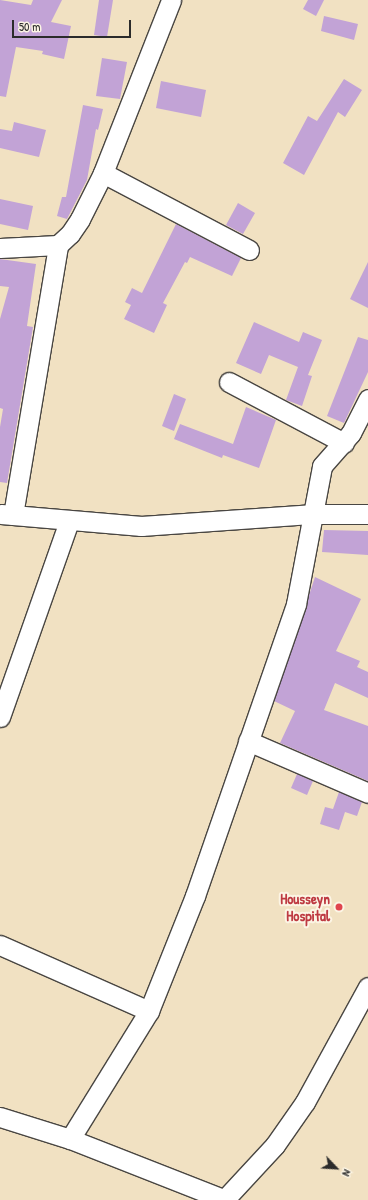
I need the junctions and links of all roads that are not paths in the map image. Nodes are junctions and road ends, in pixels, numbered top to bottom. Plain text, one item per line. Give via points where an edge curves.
1 (171, 0) edge
2 (103, 173) junction
3 (58, 245) junction
4 (0, 248) edge
5 (249, 250) dead end
6 (229, 382) dead end
7 (368, 399) edge
8 (344, 443) junction
9 (311, 514) junction
10 (368, 514) edge
11 (6, 515) edge
12 (69, 521) junction
13 (0, 717) edge
14 (248, 741) junction
15 (368, 793) edge
16 (0, 945) edge
17 (368, 987) edge
18 (149, 1011) junction
19 (0, 1117) edge
20 (70, 1140) junction
21 (225, 1200) edge

1 - 2 street
2 - 3 street via 70,234
2 - 5 street
3 - 4 street
3 - 11 street
6 - 8 street
7 - 8 street
8 - 9 street via 326,458 322,466
9 - 10 street
9 - 12 street via 141,526
9 - 14 street via 296,604
11 - 12 street
12 - 13 street
14 - 15 street
14 - 18 street via 195,896
16 - 18 street
17 - 21 street via 305,1102 275,1145
18 - 20 street
19 - 20 street
20 - 21 street

